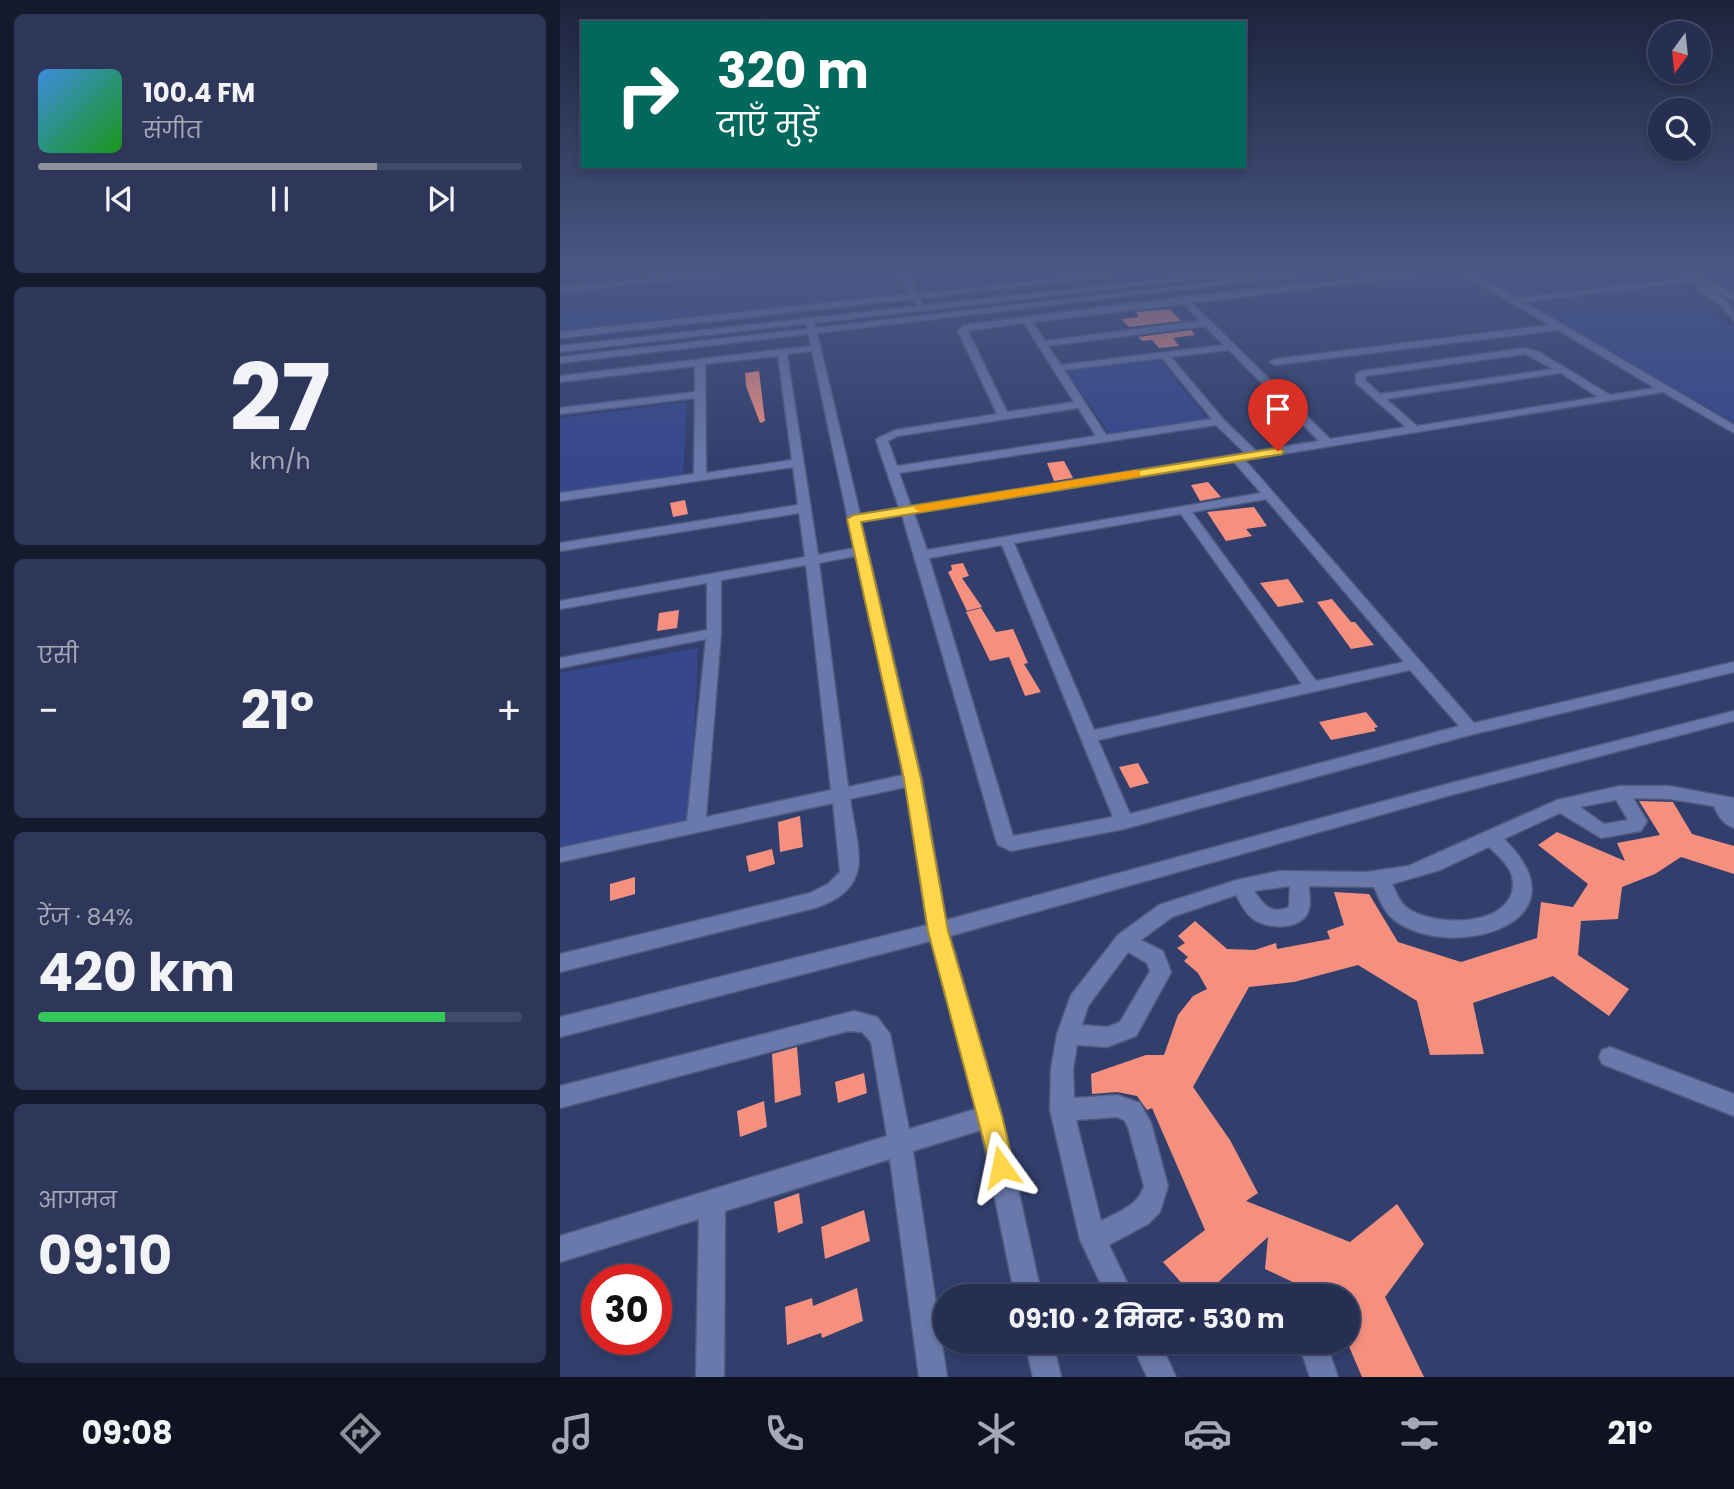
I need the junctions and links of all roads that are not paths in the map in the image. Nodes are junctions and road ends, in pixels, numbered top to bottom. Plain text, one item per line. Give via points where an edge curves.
1 (656, 335) edge
2 (700, 335) edge
3 (743, 335) edge
4 (813, 335) edge
5 (965, 335) edge
6 (1036, 335) edge
7 (1111, 335) edge
8 (1220, 335) edge
9 (1493, 335) edge
10 (1574, 335) edge
11 (1042, 344) junction
12 (560, 347) edge
13 (1232, 347) junction
14 (816, 348) junction
15 (782, 352) junction
16 (1165, 356) junction
17 (560, 360) edge
18 (700, 362) junction
19 (1275, 362) dead end
20 (1059, 368) junction
21 (1563, 370) junction
22 (560, 379) edge
23 (1665, 389) junction
24 (700, 394) junction
25 (1378, 397) junction
26 (1608, 398) junction
27 (1081, 404) junction
28 (560, 411) edge
29 (1003, 415) junction
30 (1219, 421) junction
31 (1414, 429) junction
32 (1734, 430) edge
33 (1103, 438) junction
34 (1327, 443) junction
35 (1254, 455) junction
36 (1237, 458) junction
37 (798, 463) junction
38 (893, 470) junction
39 (700, 477) junction
40 (1269, 495) junction
41 (560, 497) edge
42 (804, 508) junction
43 (908, 510) junction
44 (1185, 511) junction
45 (854, 519) junction
46 (1007, 541) junction
47 (560, 547) edge
48 (862, 551) junction
49 (922, 555) junction
50 (812, 560) junction
51 (714, 576) junction
52 (560, 605) edge
53 (714, 633) junction
54 (560, 663) edge
55 (1414, 664) junction
56 (1734, 667) edge
57 (1313, 688) junction
58 (1734, 716) edge
59 (1470, 729) junction
60 (1090, 736) junction
61 (913, 779) junction
62 (1620, 792) junction
63 (841, 794) junction
64 (1727, 803) edge
65 (1563, 805) junction
66 (1734, 821) edge
67 (1124, 822) junction
68 (696, 824) junction
69 (1491, 837) junction
70 (560, 855) edge
71 (1380, 878) junction
72 (1300, 879) junction
73 (1241, 888) junction
74 (938, 931) junction
75 (1125, 941) junction
76 (560, 963) edge
77 (560, 1027) edge
78 (1068, 1034) junction
79 (1610, 1057) dead end
80 (560, 1097) edge
81 (1734, 1105) edge
82 (1062, 1110) junction
83 (990, 1116) junction
84 (900, 1144) junction
85 (712, 1202) junction
86 (1093, 1240) junction
87 (560, 1249) edge
88 (1026, 1284) edge
89 (1115, 1284) edge
90 (1041, 1354) edge
91 (1151, 1354) edge
92 (1316, 1354) edge
93 (710, 1377) edge
94 (933, 1377) edge
95 (1046, 1377) edge
96 (1162, 1377) edge
97 (1324, 1377) edge

1 - 12 street
2 - 12 street
3 - 17 street
4 - 14 street
5 - 29 street
6 - 11 street
7 - 11 street
8 - 13 street
9 - 19 street
10 - 23 street
11 - 20 street
13 - 16 street
13 - 34 street
14 - 15 street
14 - 45 street
15 - 18 street
15 - 37 street
16 - 20 street
16 - 30 street
18 - 22 street
18 - 24 street
20 - 27 street
21 - 25 street
21 - 25 street via 1525,351 1360,374 1360,381
21 - 26 street
23 - 26 street
23 - 32 street
24 - 28 street
24 - 39 street
25 - 31 street
26 - 31 street
27 - 29 street
27 - 33 street
29 - 38 street via 888,435 882,444
30 - 33 street
30 - 35 street
31 - 34 street
33 - 38 street
34 - 35 street
35 - 36 street
36 - 40 street
36 - 43 street
37 - 39 street
37 - 42 street
38 - 43 street
39 - 41 street
40 - 44 street
40 - 55 street
42 - 47 street
42 - 50 street
43 - 45 street
43 - 49 street
44 - 46 street
44 - 57 street
45 - 48 street
46 - 49 street
46 - 60 street
48 - 50 street
48 - 61 street
49 - 67 street via 1005,840 1022,843
50 - 51 street
50 - 63 street
51 - 52 street
51 - 53 street
53 - 54 street
53 - 68 street
55 - 57 street
55 - 59 street
56 - 59 street
57 - 60 street
58 - 74 street
59 - 67 street
60 - 67 street
61 - 63 street
61 - 74 street
62 - 64 street via 1675,791
62 - 65 street
62 - 65 street via 1636,816 1635,826 1601,831
63 - 68 street
63 - 76 street via 850,872 836,889 815,900
64 - 66 street via 1725,812
65 - 69 street
68 - 70 street
69 - 71 street via 1398,876
69 - 71 street via 1523,879 1518,907 1502,920 1478,927 1420,924 1398,912
71 - 72 street
72 - 73 street via 1262,881
72 - 73 street via 1299,909 1294,915 1276,919 1259,913
73 - 75 street via 1166,911
74 - 77 street
74 - 83 street
75 - 78 street via 1079,1002
75 - 78 street via 1156,957 1161,972 1128,1029 1107,1037
78 - 82 street
79 - 81 street
80 - 84 street via 859,1020 878,1030 882,1041
82 - 86 street
82 - 86 street via 1117,1106 1132,1111 1156,1186 1152,1203 1139,1215
83 - 84 street
83 - 88 street
84 - 85 street
84 - 94 street
85 - 87 street
85 - 93 street
86 - 89 street
90 - 95 street
91 - 96 street
92 - 97 street

